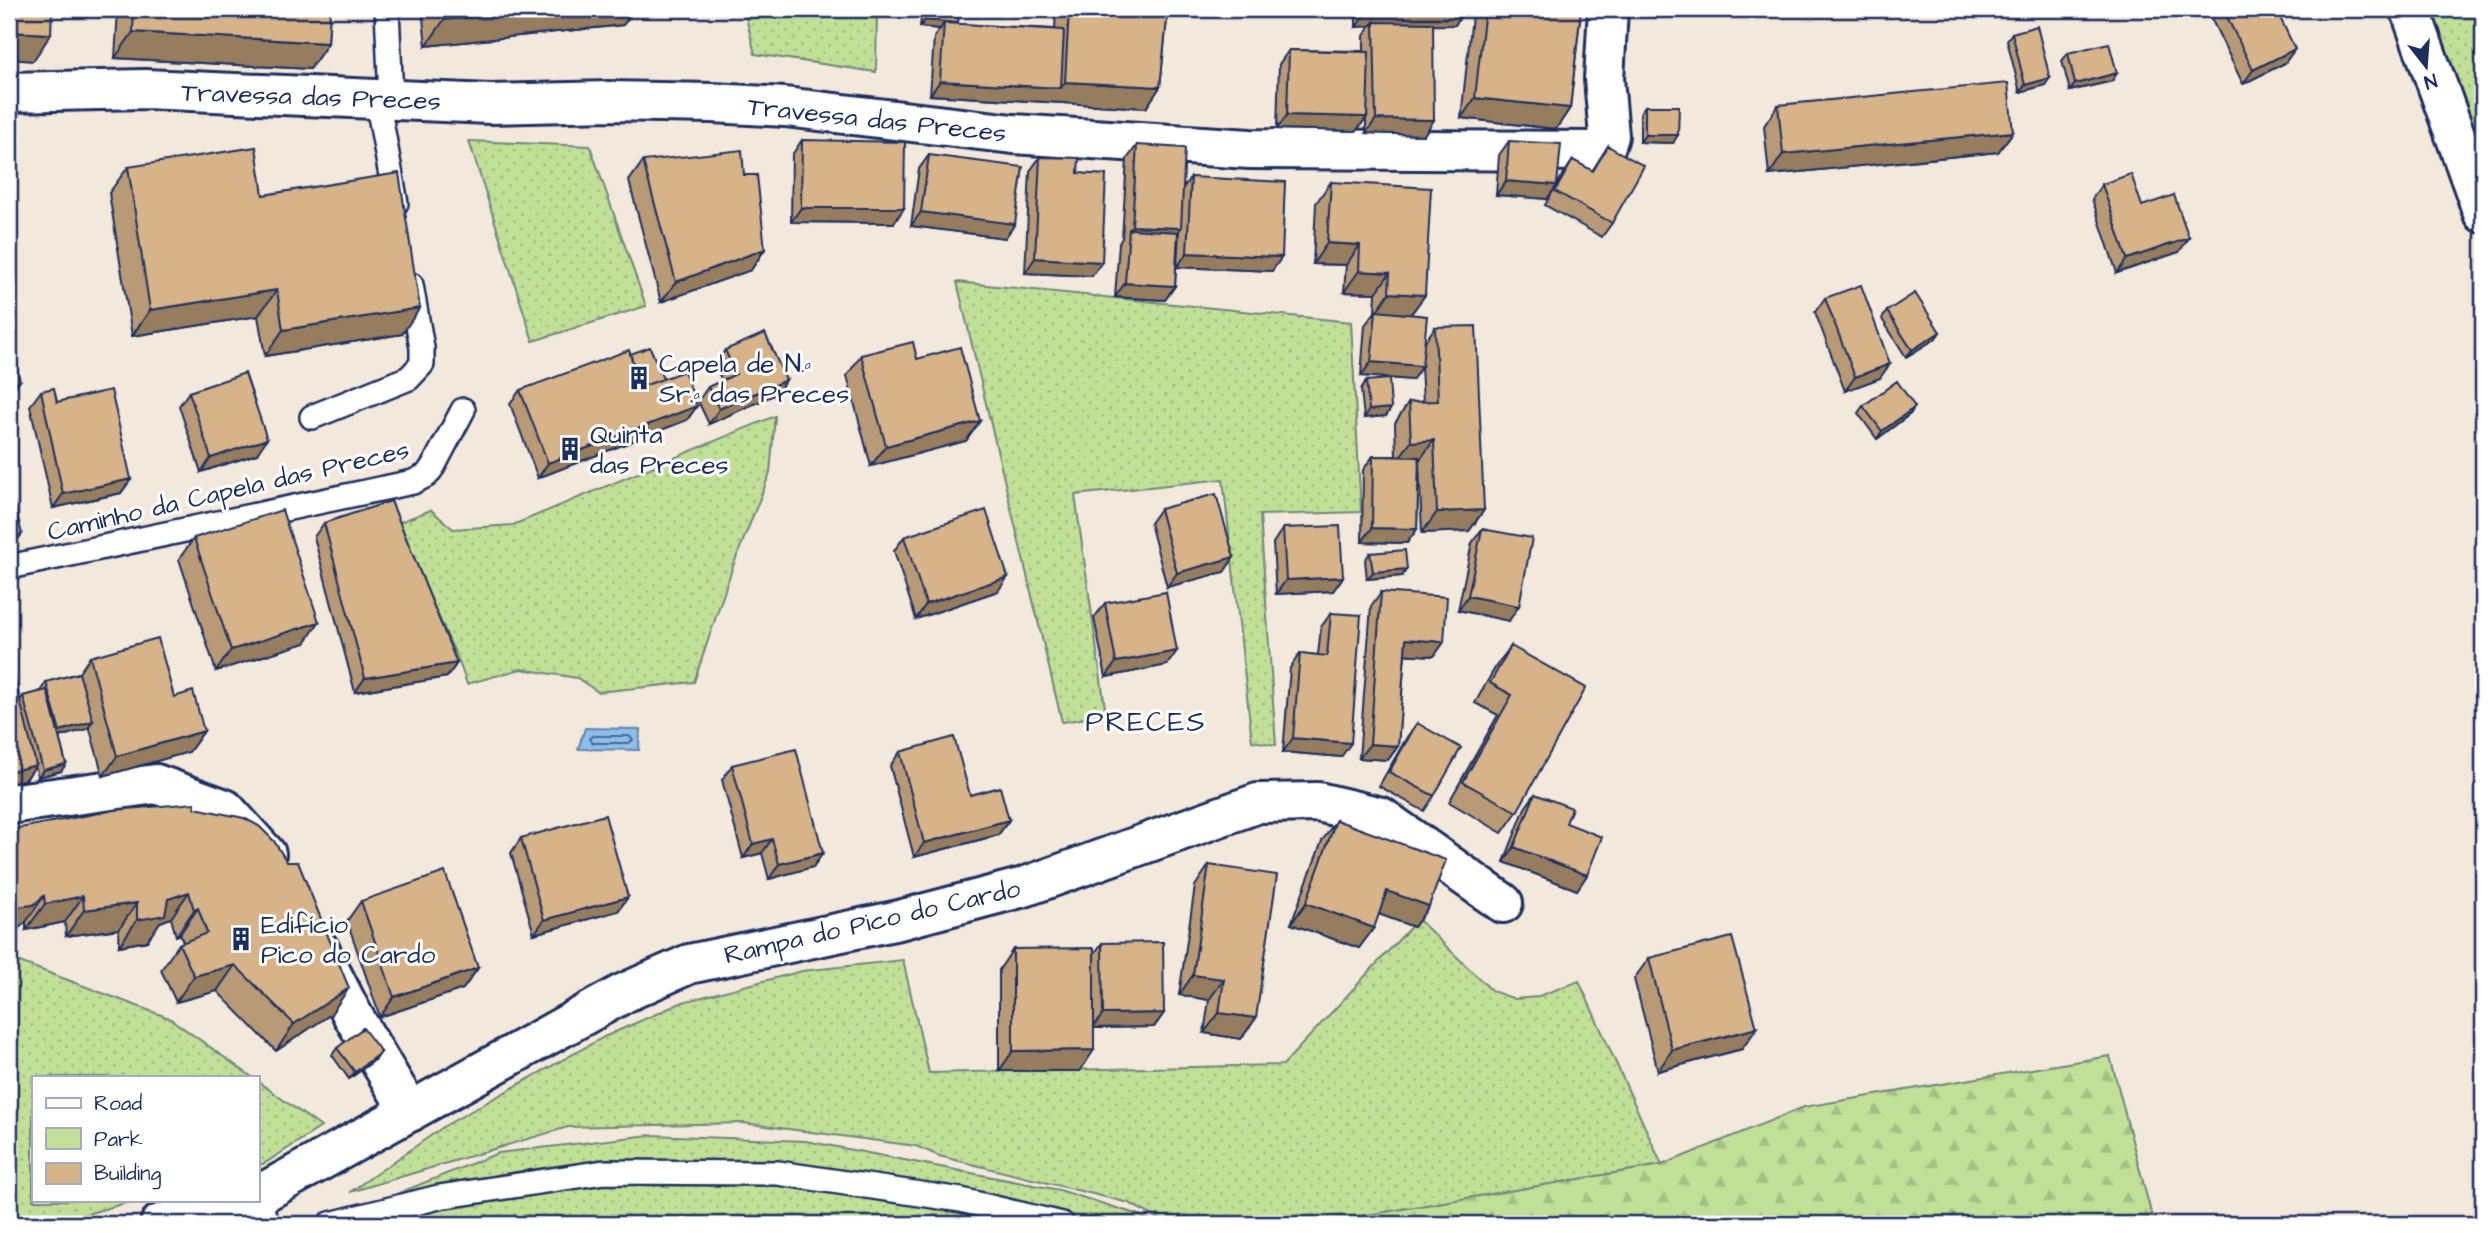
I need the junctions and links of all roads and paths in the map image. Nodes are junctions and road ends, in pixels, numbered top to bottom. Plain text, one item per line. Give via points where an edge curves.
1 (387, 9) edge
2 (1608, 9) edge
3 (2410, 9) edge
4 (9, 92) edge
5 (384, 99) junction
6 (2483, 213) edge
7 (401, 230) edge
8 (408, 269) edge
9 (463, 410) dead end
10 (312, 417) dead end
11 (9, 567) edge
12 (9, 804) edge
13 (286, 881) edge
14 (1503, 903) dead end
15 (304, 917) edge
16 (410, 1112) junction
17 (259, 1200) edge
18 (247, 1207) edge
19 (160, 1224) edge
20 (330, 1224) edge
21 (1062, 1224) edge

1 - 5 lane
2 - 5 street, Travessa das Preces via 1604,79 1609,136 1606,145 1595,151 1250,149 1013,134 756,105
3 - 6 street
4 - 5 street, Travessa das Preces via 145,89
5 - 7 lane
8 - 10 lane via 422,364 409,378
9 - 11 lane, Caminho da Capela das Preces via 434,465 413,482
12 - 13 street via 156,784 225,809
14 - 16 street, Rampa do Pico do Cardo via 1381,817 1318,803 1258,803 1024,887 899,920 689,964 624,993
15 - 16 street via 352,1014
16 - 17 street, Rampa do Pico do Cardo
18 - 19 street, Rampa do Pico do Cardo
20 - 21 lane via 439,1197 604,1172 778,1172 961,1200

